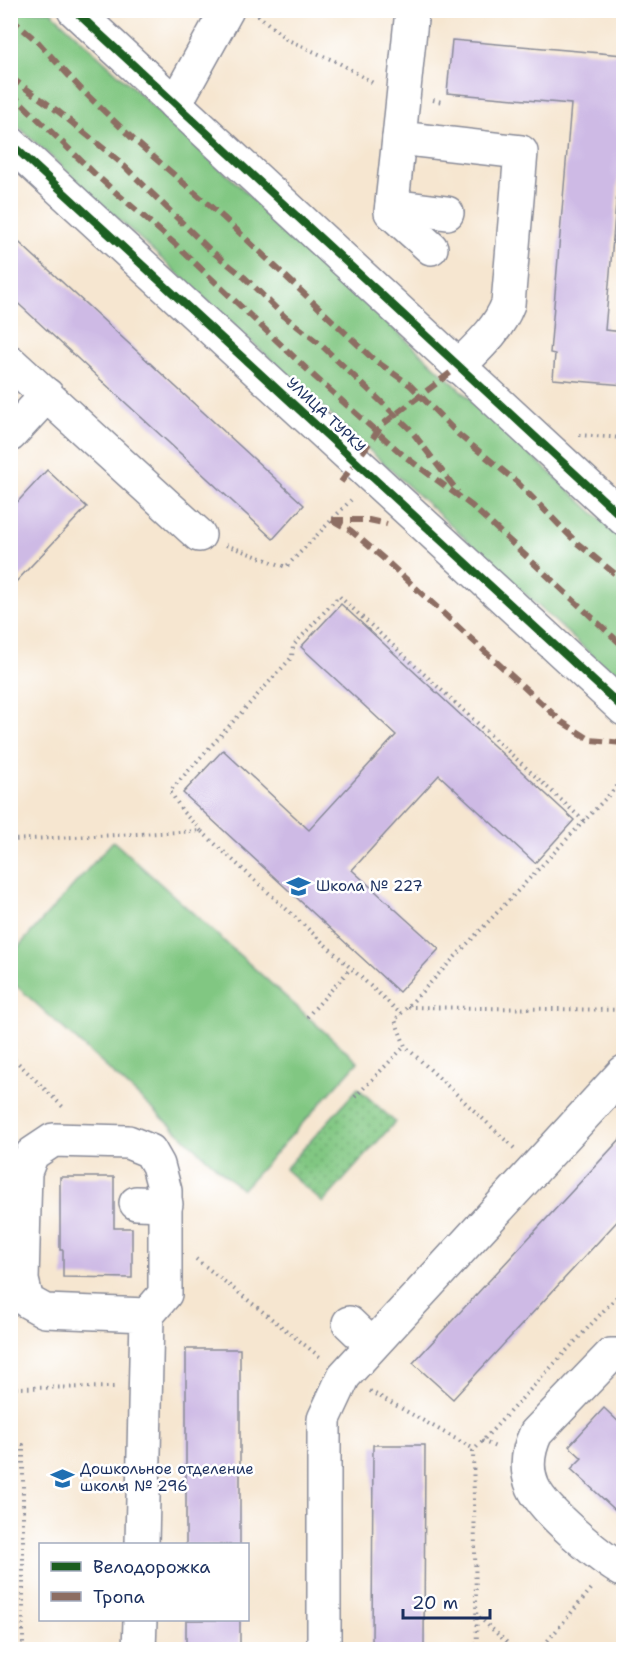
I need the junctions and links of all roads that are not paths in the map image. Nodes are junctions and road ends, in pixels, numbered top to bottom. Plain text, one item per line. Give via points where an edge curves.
1 (74, 10) edge
2 (226, 10) edge
3 (412, 10) edge
4 (175, 104) junction
5 (399, 138) junction
6 (10, 143) edge
7 (392, 206) junction
8 (447, 213) dead end
9 (431, 248) dead end
10 (10, 362) edge
11 (458, 367) junction
12 (47, 396) junction
13 (10, 435) edge
14 (624, 519) edge
15 (199, 535) road end
16 (624, 708) edge
17 (624, 1072) edge
18 (147, 1315) junction
19 (624, 1354) edge
20 (142, 1543) edge
21 (618, 1568) edge
22 (140, 1621) edge
23 (139, 1650) edge
24 (324, 1650) edge

1 - 4 street
2 - 4 street
3 - 5 street
4 - 11 street
5 - 7 street
5 - 11 street via 521,152 508,304 502,320
6 - 16 street, УЛИЦА ТУРКУ
7 - 8 street
7 - 9 street via 391,212
10 - 12 street
11 - 14 street
12 - 13 street
12 - 15 street
17 - 24 street via 534,1167 361,1334 324,1419
18 - 18 street via 45,1311 27,1301 22,1280 25,1172 32,1154 53,1140 128,1142 150,1151 158,1165 165,1191 156,1214 165,1294
18 - 20 street
19 - 21 street via 611,1355 536,1433 529,1447 528,1466 539,1496 593,1551
22 - 23 street

